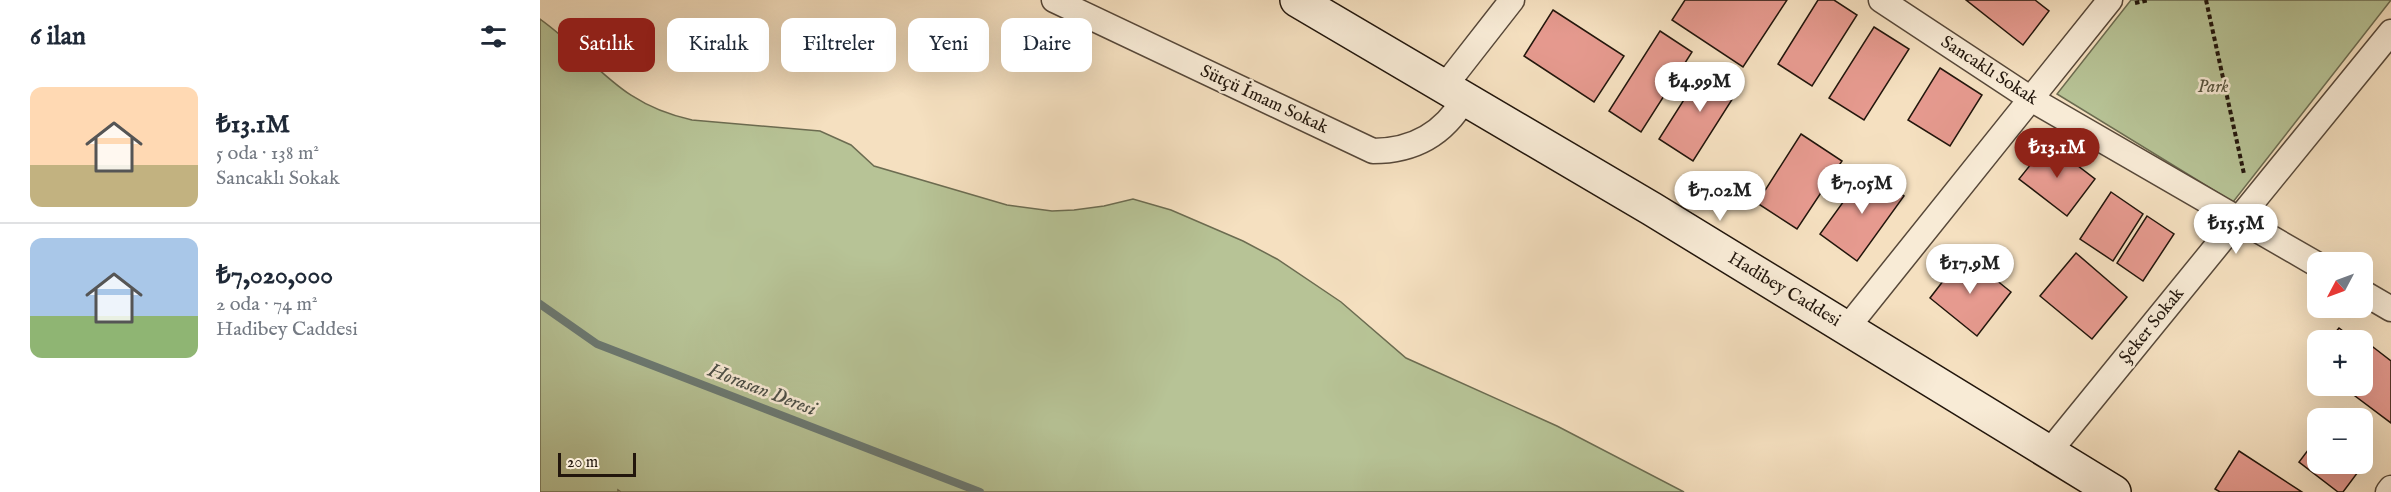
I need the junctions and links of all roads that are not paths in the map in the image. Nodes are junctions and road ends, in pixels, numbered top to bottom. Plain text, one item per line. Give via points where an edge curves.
1 (1054, 0) edge
2 (1297, 0) edge
3 (1512, 0) edge
4 (1881, 0) edge
5 (2110, 0) edge
6 (2391, 32) edge
7 (1454, 93) junction
8 (2031, 99) junction
9 (2245, 211) junction
10 (2307, 257) edge
11 (2373, 298) edge
12 (2391, 309) edge
13 (1847, 328) junction
14 (2049, 452) junction
15 (2078, 483) edge
16 (2391, 488) edge
17 (2114, 492) edge
18 (2388, 492) edge

1 - 7 street, Sütçü İmam Sokak via 1372,151 1390,151 1424,141 1448,123
2 - 7 main road, Hadibey Caddesi
3 - 7 street, Sütçü İmam Sokak
4 - 8 street, Sancaklı Sokak
5 - 8 street
6 - 9 street, Şeker Sokak
7 - 13 main road, Hadibey Caddesi
8 - 9 street, Sancaklı Sokak
8 - 13 street
9 - 10 street, Sancaklı Sokak
9 - 14 street, Şeker Sokak
11 - 12 street
13 - 14 main road, Hadibey Caddesi
14 - 15 main road, Hadibey Caddesi
15 - 17 main road, Hadibey Caddesi
16 - 18 street

